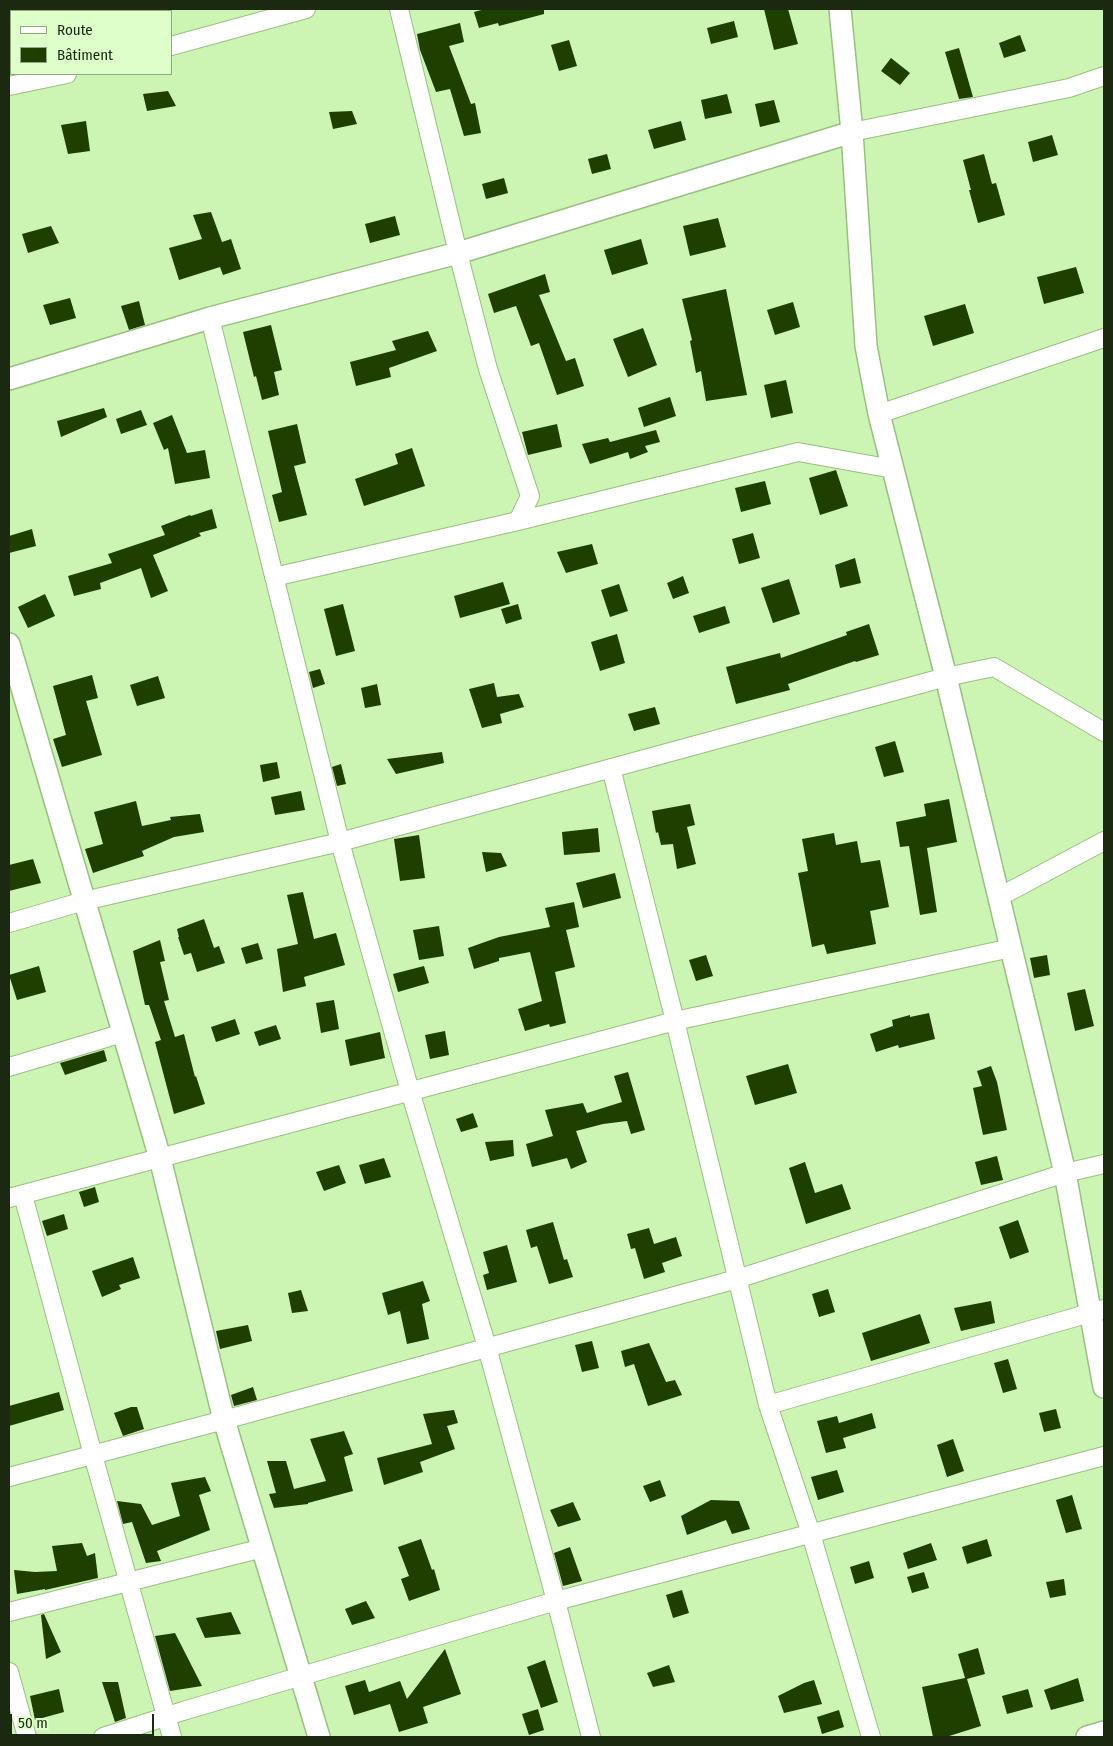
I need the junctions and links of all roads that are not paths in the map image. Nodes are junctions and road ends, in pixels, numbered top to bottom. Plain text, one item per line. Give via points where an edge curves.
1 (306, 9) edge
2 (399, 9) edge
3 (840, 9) edge
4 (172, 46) edge
5 (62, 75) edge
6 (1104, 76) edge
7 (9, 86) edge
8 (852, 132) junction
9 (458, 253) junction
10 (210, 318) junction
11 (1104, 338) edge
12 (9, 379) edge
13 (879, 414) junction
14 (893, 468) junction
15 (518, 521) junction
16 (274, 577) junction
17 (9, 644) edge
18 (946, 677) junction
19 (1104, 732) edge
20 (611, 768) junction
21 (1104, 841) edge
22 (340, 842) junction
23 (999, 897) junction
24 (84, 901) junction
25 (9, 922) edge
26 (1011, 948) junction
27 (674, 1021) junction
28 (123, 1033) junction
29 (9, 1067) edge
30 (410, 1091) junction
31 (160, 1158) junction
32 (1104, 1164) edge
33 (1065, 1173) junction
34 (16, 1196) edge
35 (737, 1279) junction
36 (1097, 1311) edge
37 (487, 1347) junction
38 (1104, 1387) edge
39 (768, 1405) junction
40 (224, 1420) junction
41 (93, 1455) junction
42 (1104, 1456) edge
43 (9, 1477) edge
44 (811, 1534) junction
45 (263, 1548) junction
46 (129, 1582) junction
47 (556, 1601) junction
48 (9, 1612) edge
49 (9, 1672) edge
50 (302, 1676) junction
51 (166, 1716) junction
52 (1104, 1732) edge
53 (27, 1737) edge
54 (103, 1737) edge
55 (172, 1737) edge
56 (319, 1737) edge
57 (591, 1737) edge
58 (871, 1737) edge
59 (1086, 1737) edge

1 - 4 street
2 - 9 street
3 - 8 street
5 - 7 street
6 - 8 street via 1069,88
8 - 9 street
8 - 13 street via 866,346
9 - 10 street
9 - 15 street via 488,369 530,496
10 - 12 street
10 - 16 street
11 - 13 street
13 - 14 street
14 - 15 street via 798,452
14 - 18 street
15 - 16 street
16 - 22 street
17 - 24 street
18 - 19 street via 994,667
18 - 20 street
18 - 23 street
20 - 22 street
20 - 27 street
21 - 23 street
22 - 24 street
22 - 30 street
23 - 26 street
24 - 25 street
24 - 28 street
26 - 27 street
26 - 33 street
27 - 30 street
27 - 35 street
28 - 29 street
28 - 31 street
30 - 31 street
30 - 37 street
31 - 34 street
31 - 40 street
32 - 33 street
33 - 35 street
33 - 36 street
34 - 41 street
35 - 37 street
35 - 39 street
36 - 38 street
36 - 39 street
37 - 40 street
37 - 47 street
39 - 44 street
40 - 41 street
40 - 45 street
41 - 43 street
41 - 46 street
42 - 44 street
44 - 47 street
44 - 58 street
45 - 46 street
45 - 50 street
46 - 48 street
46 - 51 street
47 - 50 street
47 - 57 street
49 - 53 street
50 - 51 street
50 - 56 street
51 - 54 street
51 - 55 street
52 - 59 street

